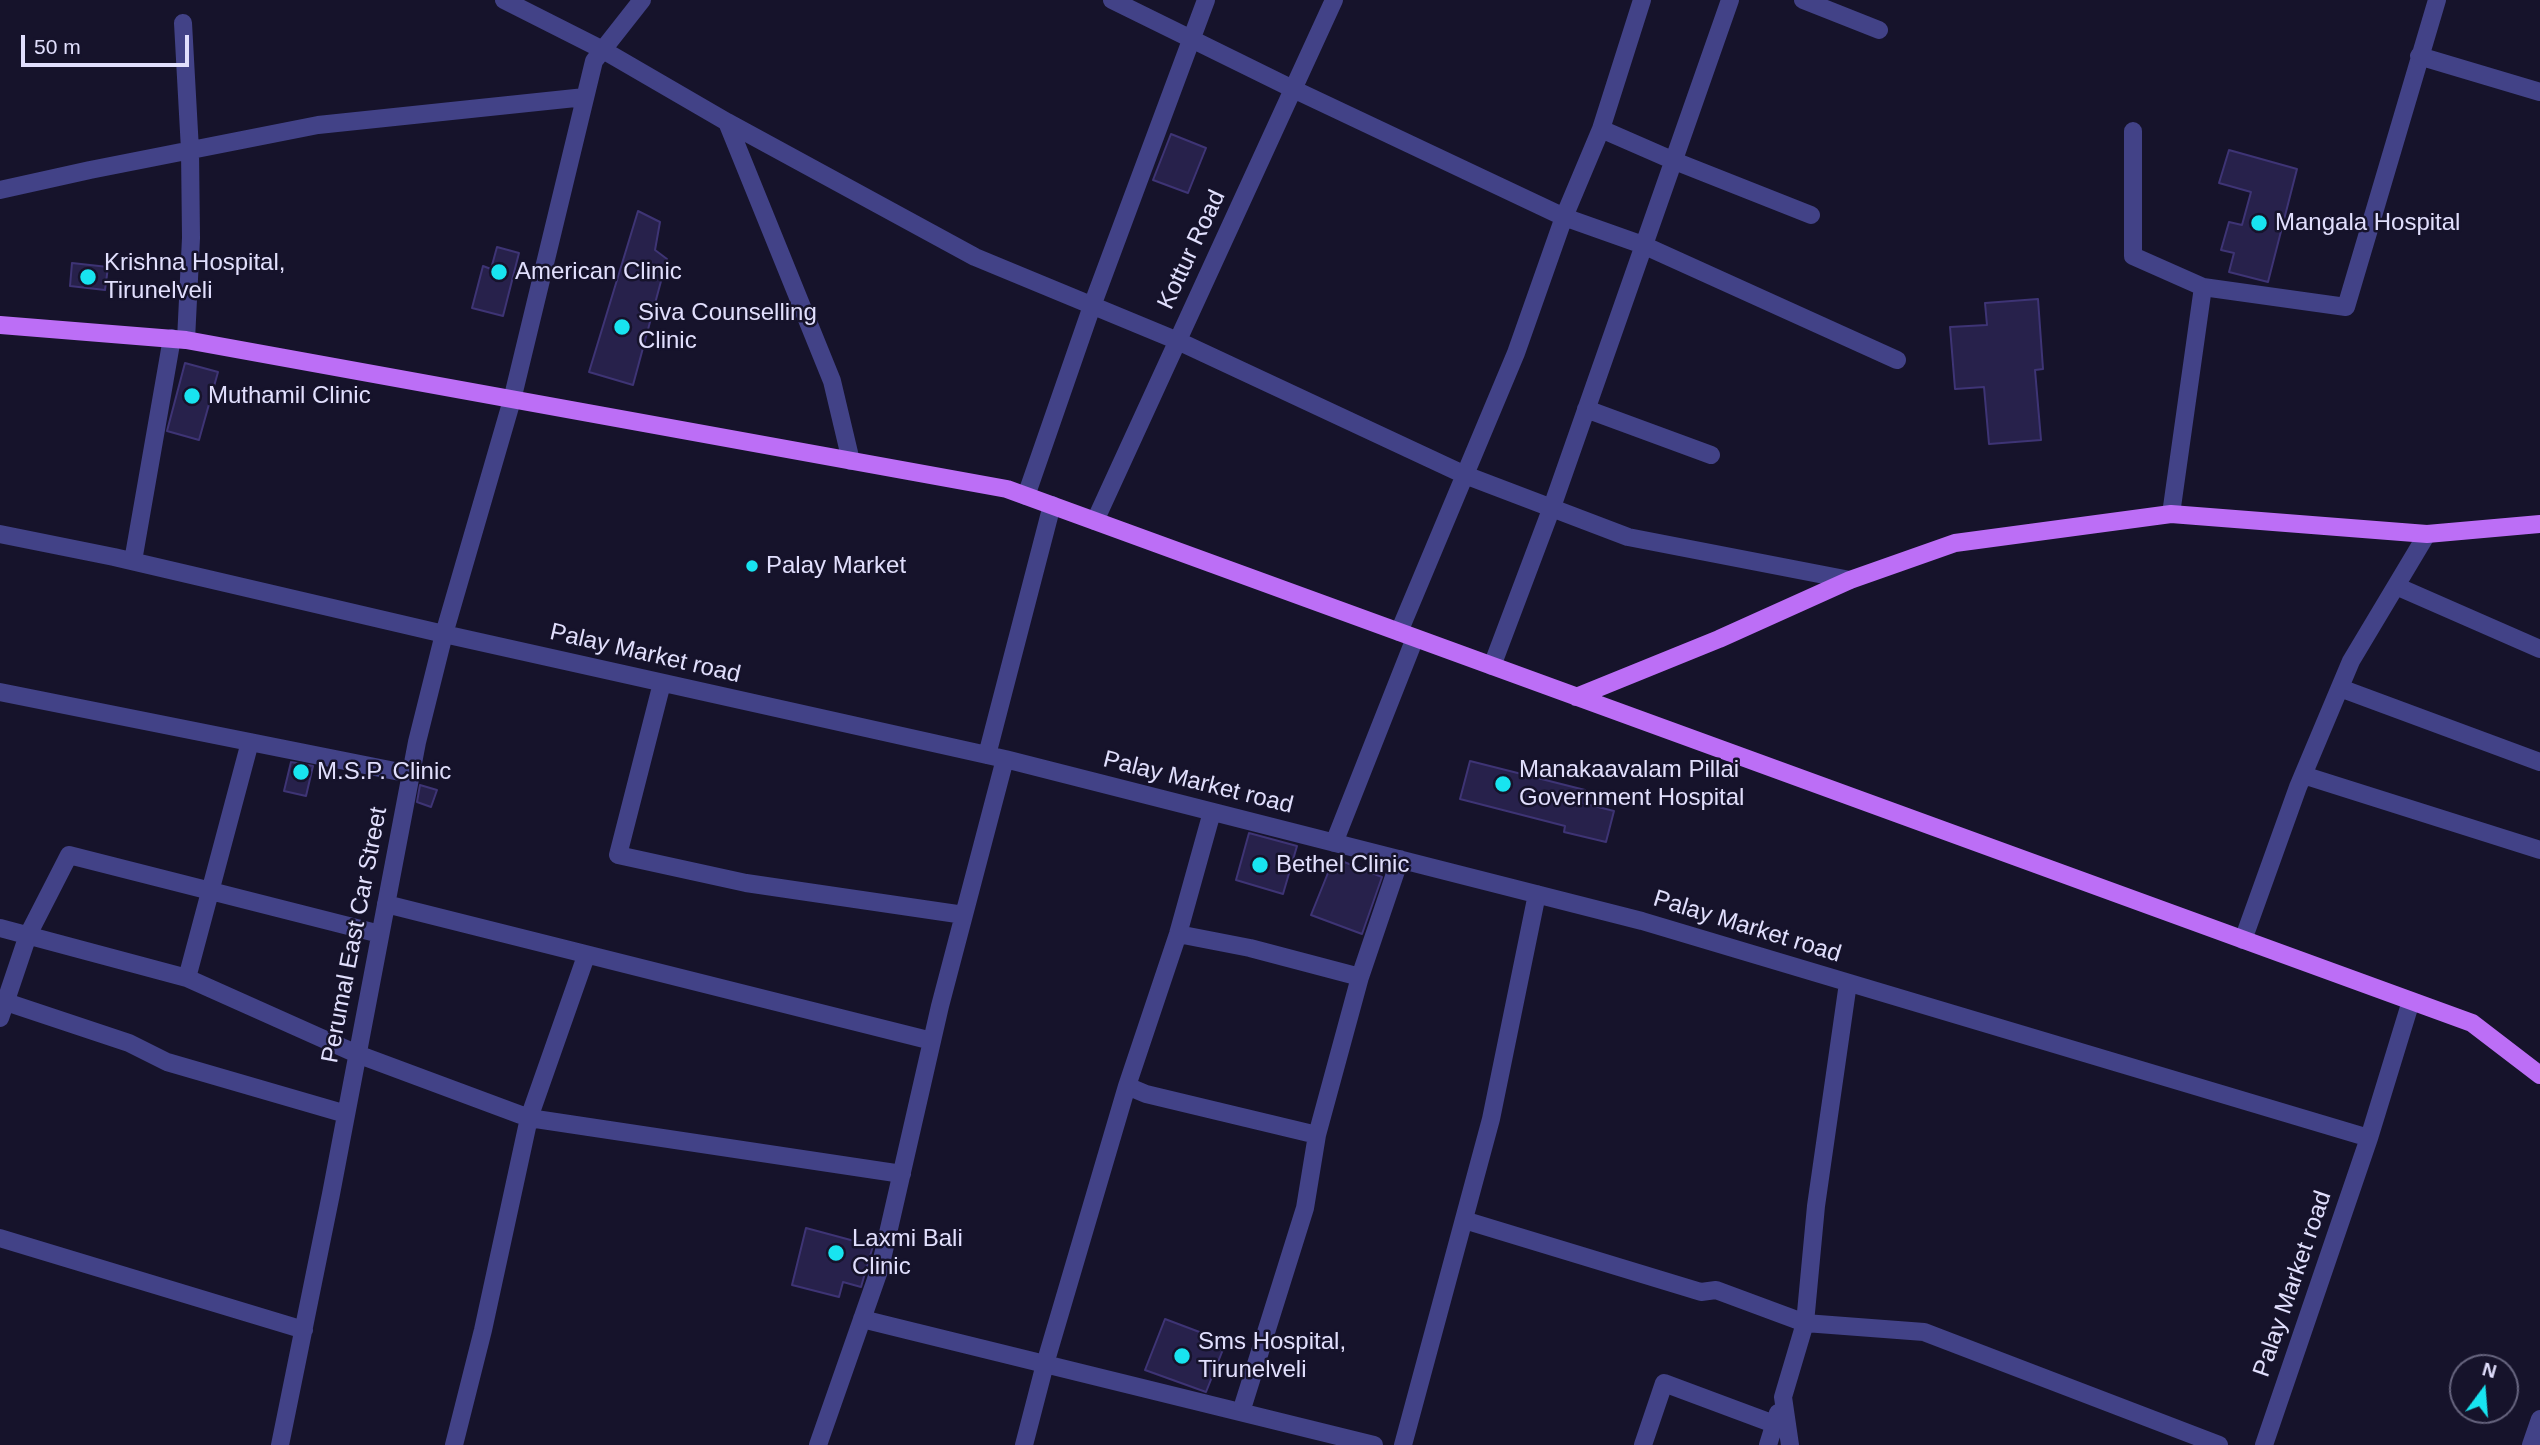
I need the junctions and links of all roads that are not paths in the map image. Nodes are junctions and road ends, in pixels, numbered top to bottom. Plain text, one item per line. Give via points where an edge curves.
1 (504, 0) edge
2 (642, 0) edge
3 (1112, 0) edge
4 (1206, 0) edge
5 (1334, 0) edge
6 (1642, 0) edge
7 (1730, 0) edge
8 (1802, 0) edge
9 (2437, 0) edge
10 (183, 23) dead end
11 (1879, 30) dead end
12 (1191, 39) junction
13 (603, 50) junction
14 (2419, 56) junction
15 (1293, 89) junction
16 (2540, 92) edge
17 (586, 97) junction
18 (727, 121) junction
19 (1601, 129) junction
20 (2133, 131) dead end
21 (190, 150) junction
22 (1672, 160) junction
23 (0, 190) edge
24 (1811, 215) dead end
25 (1564, 217) junction
26 (1643, 245) junction
27 (2203, 287) junction
28 (1092, 306) junction
29 (0, 325) edge
30 (179, 339) junction
31 (1178, 341) junction
32 (1897, 360) dead end
33 (512, 400) junction
34 (1586, 409) junction
35 (1712, 456) dead end
36 (851, 461) junction
37 (1465, 475) junction
38 (1026, 496) junction
39 (1052, 505) junction
40 (1552, 507) junction
41 (2171, 514) junction
42 (1095, 521) junction
43 (2540, 524) edge
44 (0, 534) edge
45 (2427, 534) junction
46 (133, 561) junction
47 (1850, 580) junction
48 (2396, 586) junction
49 (444, 635) junction
50 (1407, 635) junction
51 (2540, 649) edge
52 (1492, 666) junction
53 (662, 683) junction
54 (2340, 688) junction
55 (0, 692) edge
56 (1576, 697) junction
57 (250, 742) junction
58 (996, 757) junction
59 (2540, 762) edge
60 (410, 774) junction
61 (2303, 775) junction
62 (1212, 812) junction
63 (1334, 843) junction
64 (2540, 850) edge
65 (1400, 859) junction
66 (210, 891) junction
67 (1537, 894) junction
68 (386, 904) junction
69 (964, 915) junction
70 (0, 928) edge
71 (380, 934) junction
72 (1178, 934) junction
73 (29, 935) junction
74 (2243, 940) junction
75 (586, 956) junction
76 (1360, 977) junction
77 (187, 978) junction
78 (1848, 982) junction
79 (2411, 1001) junction
80 (2, 1006) edge
81 (932, 1041) junction
82 (358, 1054) junction
83 (2540, 1075) edge
84 (1128, 1086) junction
85 (346, 1114) junction
86 (529, 1118) junction
87 (1317, 1135) junction
88 (2369, 1138) junction
89 (902, 1174) junction
90 (1464, 1220) junction
91 (0, 1238) edge
92 (862, 1319) junction
93 (1805, 1323) junction
94 (304, 1330) junction
95 (1045, 1364) junction
96 (1783, 1397) junction
97 (1241, 1412) junction
98 (2540, 1419) edge
99 (1774, 1424) junction
100 (280, 1445) edge
101 (454, 1445) edge
102 (818, 1445) edge
103 (1024, 1445) edge
104 (1374, 1445) edge
105 (1404, 1445) edge
106 (1643, 1445) edge
107 (1768, 1445) edge
108 (1790, 1445) edge
109 (2219, 1445) edge
110 (2264, 1445) edge
111 (2531, 1445) edge

1 - 13 street
2 - 13 street, Perumal East Car Street
3 - 12 street
4 - 12 street
5 - 15 street, Kottur Road
6 - 19 street
7 - 22 street
8 - 11 street
9 - 14 street
10 - 21 street
12 - 15 street
12 - 28 street
13 - 17 street, Perumal East Car Street via 594,61
13 - 18 street
14 - 16 street
14 - 27 street via 2346,307
15 - 25 street
15 - 31 street, Kottur Road
17 - 21 street via 318,125
17 - 33 street, Perumal East Car Street
18 - 28 street via 975,257
18 - 36 street via 832,381
19 - 22 street
19 - 25 street
20 - 27 street via 2133,256
21 - 23 street
21 - 30 street via 191,238
22 - 24 street
22 - 26 street
25 - 26 street
25 - 37 street via 1516,353
26 - 32 street
26 - 34 street
27 - 41 street
28 - 31 street
28 - 38 street
29 - 30 main road
30 - 33 main road
30 - 46 street
31 - 37 street
31 - 42 street, Kottur Road
33 - 36 main road
33 - 49 street, Perumal East Car Street
34 - 35 street
34 - 40 street
36 - 38 main road
37 - 40 street
37 - 50 street
38 - 39 main road
39 - 42 main road
39 - 58 street
40 - 47 street via 1628,537
40 - 52 street
41 - 45 main road
41 - 47 main road via 1955,543
42 - 50 main road
43 - 45 main road
44 - 46 street, Palay Market road
45 - 48 street
46 - 49 street, Palay Market road
47 - 56 main road
48 - 51 street
48 - 54 street via 2351,660
49 - 53 street, Palay Market road
49 - 60 street, Perumal East Car Street
50 - 52 main road
50 - 63 street
52 - 56 main road
53 - 58 street, Palay Market road
53 - 69 street via 618,855 746,883
54 - 59 street
54 - 61 street
55 - 57 street
56 - 74 main road
57 - 60 street
57 - 66 street
58 - 62 street, Palay Market road
58 - 69 street
60 - 68 street, Perumal East Car Street
61 - 64 street
61 - 74 street
62 - 63 street, Palay Market road
62 - 72 street
63 - 65 street, Palay Market road
65 - 67 street, Palay Market road
65 - 76 street
66 - 71 street
66 - 73 street via 69,855
66 - 77 street
67 - 78 street, Palay Market road
67 - 90 street via 1491,1119
68 - 71 street, Perumal East Car Street
68 - 75 street
69 - 81 street
70 - 73 street
71 - 82 street, Perumal East Car Street
72 - 76 street
72 - 84 street
73 - 77 street
73 - 80 street
74 - 79 main road
75 - 81 street
75 - 86 street
76 - 87 street
77 - 82 street
78 - 88 street, Palay Market road
78 - 93 street via 1816,1206
79 - 83 main road via 2472,1023
79 - 88 street, Palay Market road
80 - 85 street via 129,1043 167,1062
81 - 89 street
82 - 85 street, Perumal East Car Street
82 - 86 street
84 - 87 street
84 - 95 street
85 - 94 street, Perumal East Car Street
86 - 89 street
86 - 101 street
87 - 97 street via 1305,1208
88 - 110 street, Palay Market road
89 - 92 street via 880,1268
90 - 93 street via 1701,1292 1716,1290
90 - 105 street
91 - 94 street
92 - 95 street
92 - 102 street
93 - 96 street
93 - 109 street via 1924,1332
94 - 100 street, Perumal East Car Street
95 - 97 street
95 - 103 street
96 - 99 street
96 - 108 street
97 - 104 street
98 - 111 street
99 - 106 street via 1664,1383
99 - 107 street

